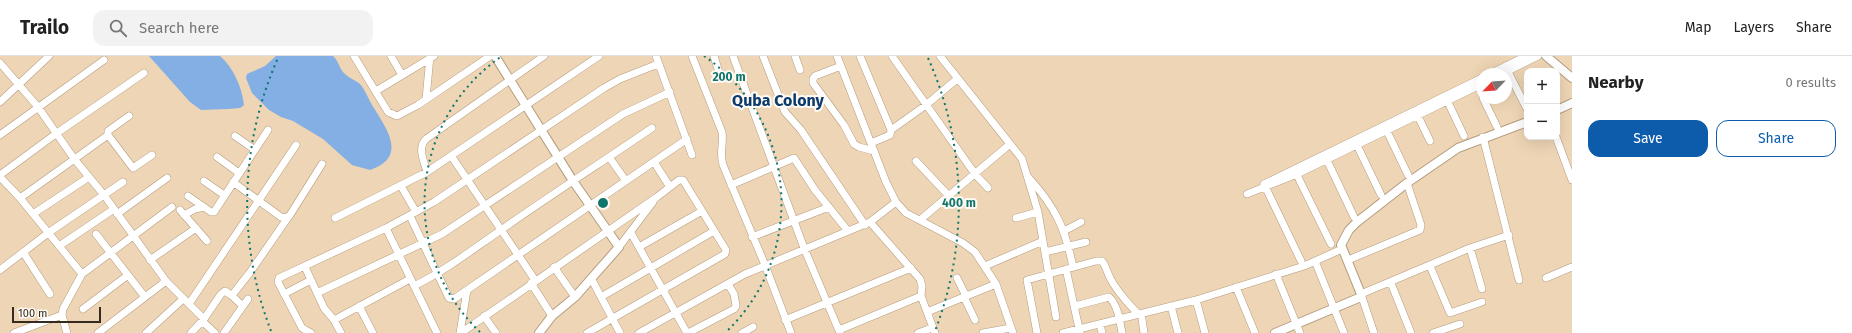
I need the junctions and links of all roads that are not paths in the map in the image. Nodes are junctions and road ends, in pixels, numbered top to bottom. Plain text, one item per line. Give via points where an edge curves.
1 (49, 56) edge
2 (354, 56) edge
3 (391, 56) edge
4 (490, 56) edge
5 (495, 56) edge
6 (544, 56) edge
7 (599, 56) edge
8 (656, 56) edge
9 (692, 56) edge
10 (714, 56) edge
11 (733, 56) edge
12 (762, 56) edge
13 (795, 56) edge
14 (837, 56) edge
15 (860, 56) edge
16 (892, 56) edge
17 (940, 56) edge
18 (1526, 56) edge
19 (1538, 56) edge
20 (1546, 56) edge
21 (431, 57) edge
22 (104, 60) dead end
23 (0, 63) edge
24 (658, 64) junction
25 (841, 66) junction
26 (1508, 68) edge
27 (1510, 68) edge
28 (800, 70) dead end
29 (144, 73) dead end
30 (402, 75) junction
31 (1572, 78) edge
32 (509, 79) junction
33 (721, 79) dead end
34 (957, 79) junction
35 (1512, 83) edge
36 (20, 84) junction
37 (1476, 85) edge
38 (376, 92) junction
39 (670, 92) junction
40 (1446, 98) junction
41 (426, 99) junction
42 (0, 102) edge
43 (1572, 103) edge
44 (1486, 104) edge
45 (926, 105) junction
46 (1524, 105) edge
47 (524, 106) junction
48 (38, 107) junction
49 (1560, 109) edge
50 (1416, 113) junction
51 (129, 116) dead end
52 (1524, 123) edge
53 (1497, 127) dead end
54 (652, 128) dead end
55 (1385, 128) junction
56 (268, 130) dead end
57 (891, 130) junction
58 (541, 132) junction
59 (56, 133) junction
60 (0, 135) edge
61 (108, 135) junction
62 (235, 136) dead end
63 (1464, 136) dead end
64 (1484, 137) junction
65 (686, 139) junction
66 (1557, 140) edge
67 (1430, 141) dead end
68 (1356, 142) junction
69 (871, 143) junction
70 (1010, 144) junction
71 (296, 145) dead end
72 (255, 150) junction
73 (874, 150) junction
74 (152, 155) dead end
75 (692, 155) dead end
76 (217, 157) dead end
77 (452, 157) junction
78 (557, 157) junction
79 (609, 157) junction
80 (1325, 157) junction
81 (75, 160) junction
82 (916, 161) dead end
83 (654, 162) junction
84 (322, 164) dead end
85 (774, 166) junction
86 (239, 172) junction
87 (427, 172) junction
88 (1295, 172) junction
89 (975, 174) junction
90 (1027, 175) junction
91 (0, 176) edge
92 (89, 177) junction
93 (167, 178) dead end
94 (1408, 179) junction
95 (1572, 180) edge
96 (204, 181) dead end
97 (467, 181) junction
98 (573, 181) junction
99 (626, 181) junction
100 (123, 182) dead end
101 (233, 182) junction
102 (731, 185) junction
103 (401, 186) junction
104 (670, 187) junction
105 (1264, 187) junction
106 (988, 188) dead end
107 (1247, 194) dead end
108 (104, 195) junction
109 (948, 195) junction
110 (1381, 195) dead end
111 (188, 196) dead end
112 (224, 196) junction
113 (657, 197) junction
114 (20, 198) junction
115 (259, 201) junction
116 (896, 202) junction
117 (484, 205) junction
118 (590, 206) junction
119 (829, 206) junction
120 (172, 207) dead end
121 (204, 207) junction
122 (702, 211) junction
123 (116, 212) junction
124 (1038, 212) junction
125 (32, 214) junction
126 (413, 214) junction
127 (289, 216) junction
128 (1354, 217) dead end
129 (335, 218) dead end
130 (1016, 218) dead end
131 (794, 220) junction
132 (920, 220) junction
133 (1081, 222) dead end
134 (868, 224) junction
135 (196, 228) junction
136 (386, 228) junction
137 (501, 230) junction
138 (608, 230) junction
139 (714, 231) junction
140 (848, 231) junction
141 (1064, 231) junction
142 (48, 233) junction
143 (631, 233) junction
144 (96, 234) dead end
145 (1509, 235) junction
146 (133, 236) junction
147 (752, 237) junction
148 (207, 241) dead end
149 (1043, 241) junction
150 (422, 242) junction
151 (1086, 242) dead end
152 (1331, 244) dead end
153 (58, 246) junction
154 (1068, 246) junction
155 (619, 247) junction
156 (639, 247) junction
157 (804, 248) junction
158 (1470, 248) junction
159 (1342, 249) junction
160 (23, 252) junction
161 (110, 252) junction
162 (1045, 252) junction
163 (399, 254) junction
164 (519, 256) junction
165 (150, 260) junction
166 (1348, 260) junction
167 (1301, 261) dead end
168 (1315, 261) junction
169 (766, 265) junction
170 (985, 266) junction
171 (1430, 266) junction
172 (305, 267) junction
173 (554, 267) junction
174 (1572, 267) edge
175 (911, 268) junction
176 (1070, 268) junction
177 (650, 269) junction
178 (0, 270) edge
179 (1049, 273) junction
180 (82, 274) junction
181 (438, 274) junction
182 (1276, 274) junction
183 (128, 275) junction
184 (591, 278) junction
185 (957, 278) dead end
186 (1546, 278) dead end
187 (410, 279) junction
188 (311, 280) junction
189 (1519, 280) dead end
190 (166, 281) junction
191 (533, 282) junction
192 (1391, 283) junction
193 (728, 284) junction
194 (996, 284) junction
195 (414, 286) junction
196 (1236, 287) junction
197 (1482, 289) dead end
198 (468, 290) junction
199 (663, 290) junction
200 (317, 293) junction
201 (50, 294) dead end
202 (284, 294) junction
203 (1362, 294) junction
204 (231, 295) junction
205 (921, 296) junction
206 (145, 297) junction
207 (575, 297) junction
208 (601, 297) junction
209 (965, 297) junction
210 (183, 299) junction
211 (248, 299) dead end
212 (1196, 300) junction
213 (827, 302) junction
214 (1482, 302) dead end
215 (189, 304) junction
216 (243, 306) junction
217 (359, 306) junction
218 (1074, 306) junction
219 (1171, 306) junction
220 (1335, 308) junction
221 (83, 309) dead end
222 (927, 312) junction
223 (675, 313) junction
224 (62, 315) junction
225 (484, 316) junction
226 (552, 316) junction
227 (1056, 317) dead end
228 (1140, 317) junction
229 (613, 319) junction
230 (1119, 319) junction
231 (203, 320) junction
232 (334, 320) junction
233 (785, 320) junction
234 (975, 320) dead end
235 (1100, 324) junction
236 (1296, 324) junction
237 (1460, 324) dead end
238 (753, 327) dead end
239 (934, 330) edge
240 (1012, 330) edge
241 (1079, 331) edge
242 (839, 332) edge
243 (14, 333) edge
244 (67, 333) edge
245 (98, 333) edge
246 (146, 333) edge
247 (191, 333) edge
248 (215, 333) edge
249 (224, 333) edge
250 (311, 333) edge
251 (341, 333) edge
252 (373, 333) edge
253 (437, 333) edge
254 (460, 333) edge
255 (496, 333) edge
256 (539, 333) edge
257 (588, 333) edge
258 (620, 333) edge
259 (639, 333) edge
260 (687, 333) edge
261 (742, 333) edge
262 (791, 333) edge
263 (918, 333) edge
264 (983, 333) edge
265 (1037, 333) edge
266 (1063, 333) edge
267 (1102, 333) edge
268 (1122, 333) edge
269 (1144, 333) edge
270 (1178, 333) edge
271 (1205, 333) edge
272 (1255, 333) edge
273 (1275, 333) edge
274 (1300, 333) edge
275 (1344, 333) edge
276 (1374, 333) edge
277 (1411, 333) edge
278 (1433, 333) edge

1 - 36 street
2 - 38 street
3 - 30 street
4 - 41 street
5 - 32 street
6 - 32 street
7 - 47 street
8 - 24 street
9 - 102 street via 722,132 721,158
10 - 33 street
11 - 85 street
12 - 134 street via 785,112 801,130
13 - 28 street
14 - 25 street
15 - 57 street
16 - 45 street
17 - 34 street
18 - 26 street
19 - 27 street
20 - 31 street
21 - 30 street
21 - 41 street
22 - 48 street
23 - 36 street
24 - 39 street
24 - 58 street via 620,79
25 - 69 street
25 - 73 street via 815,76 813,83 854,144
29 - 59 street
30 - 38 street
32 - 47 street
32 - 87 street via 422,143 421,149
34 - 45 street
34 - 70 street
35 - 46 street
36 - 42 street
36 - 48 street
37 - 40 street
38 - 41 street via 392,115 397,116
39 - 65 street
39 - 78 street via 623,114
40 - 50 street
40 - 63 street
43 - 49 street
44 - 53 street
45 - 57 street
45 - 89 street
47 - 58 street
47 - 77 street
48 - 59 street
48 - 60 street
50 - 55 street
50 - 67 street
51 - 61 street via 108,131
52 - 64 street
54 - 79 street
55 - 68 street
55 - 94 street
56 - 72 street
57 - 69 street via 890,135
58 - 78 street
58 - 97 street
59 - 81 street
59 - 91 street
61 - 74 street via 133,168
61 - 81 street
62 - 72 street
64 - 94 street via 1458,148
64 - 145 street
65 - 75 street
65 - 83 street
66 - 95 street
68 - 80 street
68 - 110 street
69 - 73 street
70 - 89 street
70 - 90 street via 1022,159
71 - 115 street
72 - 86 street
73 - 116 street
76 - 86 street
77 - 87 street
77 - 97 street
78 - 98 street
78 - 117 street
79 - 98 street
79 - 99 street
80 - 88 street
80 - 128 street
81 - 92 street
81 - 114 street
82 - 109 street
83 - 99 street
83 - 104 street
84 - 127 street
85 - 102 street
85 - 119 street via 791,158 796,160
85 - 131 street
86 - 101 street
87 - 103 street
88 - 105 street
88 - 152 street
89 - 106 street
89 - 109 street
90 - 124 street
90 - 141 street via 1050,204
91 - 114 street
92 - 108 street
92 - 125 street
93 - 123 street
94 - 159 street via 1353,225 1342,242
94 - 166 street via 1421,225 1420,230
96 - 112 street
97 - 117 street
97 - 126 street
98 - 118 street
98 - 137 street
99 - 118 street
100 - 108 street
101 - 112 street
101 - 115 street
102 - 147 street
103 - 126 street
103 - 129 street
104 - 113 street
104 - 122 street via 683,180
105 - 107 street
105 - 167 street
108 - 123 street
108 - 142 street
109 - 132 street
111 - 121 street
112 - 121 street via 212,212
113 - 138 street
113 - 143 street
114 - 125 street
115 - 127 street via 281,217
115 - 215 street
116 - 132 street via 906,213
116 - 134 street
117 - 137 street
117 - 150 street via 442,234
118 - 138 street
118 - 164 street
119 - 131 street
119 - 140 street
120 - 146 street
121 - 135 street via 182,212
122 - 139 street
122 - 156 street
123 - 146 street
123 - 153 street
124 - 130 street
124 - 149 street
125 - 142 street
126 - 136 street
126 - 150 street
127 - 204 street
131 - 147 street
131 - 157 street
132 - 170 street via 963,243 975,252
133 - 141 street
134 - 140 street
134 - 175 street
135 - 148 street
135 - 165 street
136 - 163 street
136 - 172 street
137 - 164 street
137 - 181 street
138 - 155 street
138 - 173 street
139 - 177 street
139 - 199 street via 726,250 725,254
140 - 157 street
141 - 154 street
142 - 153 street
142 - 160 street
143 - 155 street
143 - 156 street
144 - 161 street
145 - 158 street
145 - 189 street
146 - 161 street
146 - 165 street
147 - 169 street
149 - 162 street
149 - 170 street
150 - 163 street
150 - 181 street
151 - 154 street
153 - 180 street
154 - 162 street
154 - 176 street
155 - 184 street
156 - 177 street
157 - 169 street
157 - 213 street
158 - 171 street
158 - 197 street
159 - 166 street
159 - 168 street
160 - 178 street
160 - 201 street
161 - 180 street
161 - 183 street
162 - 179 street
163 - 187 street
163 - 200 street
164 - 191 street
164 - 198 street
165 - 190 street
166 - 203 street
168 - 182 street
168 - 220 street
169 - 193 street
169 - 233 street
170 - 194 street
171 - 192 street
171 - 214 street via 1450,314
172 - 188 street
172 - 202 street via 278,280
173 - 191 street
173 - 207 street
174 - 186 street
175 - 205 street via 920,279
175 - 213 street
176 - 179 street
176 - 218 street
176 - 228 street via 1102,261 1118,292
177 - 199 street
177 - 208 street
179 - 227 street
179 - 265 street via 1026,282
180 - 224 street via 73,287
181 - 195 street
181 - 198 street via 452,299
182 - 196 street
182 - 236 street
183 - 206 street
183 - 221 street
184 - 207 street
184 - 208 street
185 - 209 street
187 - 195 street
187 - 217 street
188 - 200 street
188 - 202 street
190 - 206 street
190 - 210 street
191 - 225 street
191 - 226 street
192 - 203 street
192 - 277 street
193 - 223 street
193 - 260 street via 734,294 734,309
194 - 209 street
194 - 240 street
195 - 253 street
196 - 212 street
196 - 272 street
198 - 254 street
199 - 223 street
199 - 229 street
200 - 232 street via 324,308
202 - 250 street via 302,328
203 - 220 street via 1359,298
203 - 276 street
204 - 216 street
204 - 231 street via 223,292
205 - 222 street
205 - 242 street
206 - 245 street
207 - 226 street
208 - 229 street
209 - 222 street
209 - 234 street
210 - 215 street
210 - 246 street
211 - 216 street
212 - 219 street
212 - 271 street
213 - 233 street
213 - 242 street
215 - 231 street
216 - 249 street
217 - 232 street
217 - 252 street
218 - 230 street via 1110,297
218 - 241 street
219 - 228 street
219 - 270 street
220 - 236 street
220 - 275 street
222 - 239 street
223 - 259 street
223 - 260 street
224 - 243 street
224 - 244 street
225 - 254 street
225 - 255 street
226 - 256 street
228 - 230 street
228 - 269 street
229 - 257 street
229 - 258 street
230 - 235 street
230 - 268 street
231 - 247 street
231 - 248 street
232 - 251 street
233 - 262 street
235 - 241 street
235 - 267 street
236 - 273 street
236 - 274 street
237 - 278 street
238 - 261 street
239 - 263 street
240 - 264 street
241 - 266 street

